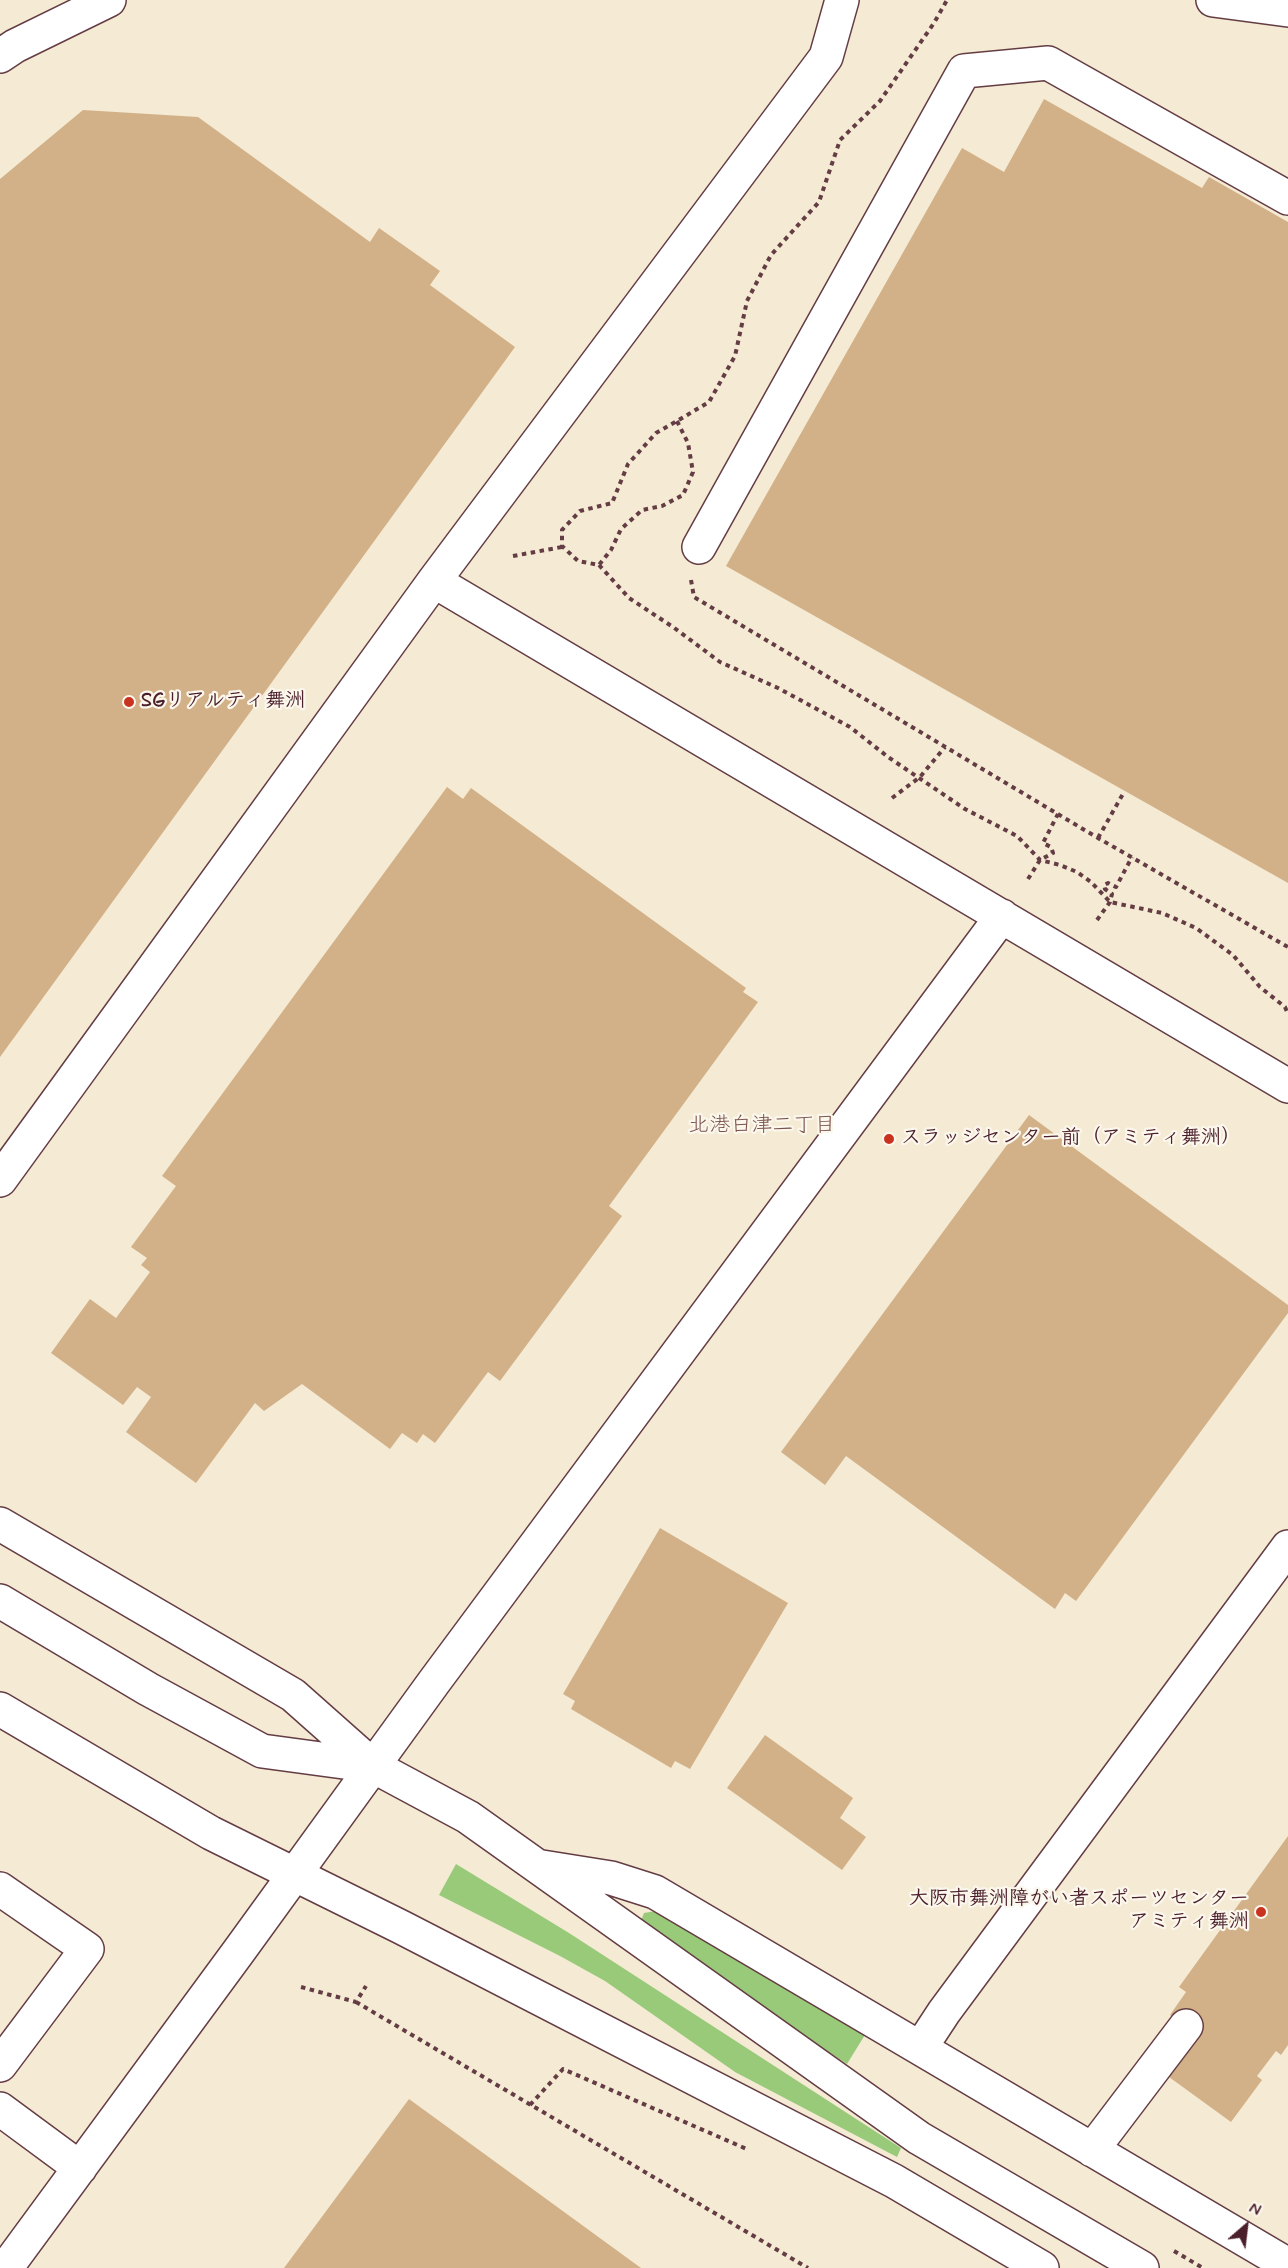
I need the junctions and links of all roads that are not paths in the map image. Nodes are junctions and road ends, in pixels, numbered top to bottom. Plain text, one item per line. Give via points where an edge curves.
1 (109, 0) edge
2 (842, 0) edge
3 (1213, 0) edge
4 (1288, 10) edge
5 (0, 56) edge
6 (1288, 198) edge
7 (699, 547) road end
8 (434, 581) junction
9 (1002, 916) junction
10 (1288, 1086) edge
11 (0, 1180) edge
12 (0, 1524) edge
13 (1288, 1547) edge
14 (0, 1601) edge
15 (2, 1713) edge
16 (373, 1766) junction
17 (535, 1866) junction
18 (295, 1874) junction
19 (0, 1889) edge
20 (1186, 2026) dead end
21 (921, 2047) junction
22 (0, 2065) edge
23 (1, 2111) edge
24 (1092, 2150) junction
25 (80, 2168) junction
26 (1288, 2265) edge
27 (6, 2268) edge
28 (1042, 2268) edge
29 (1142, 2268) edge

1 - 5 street
2 - 8 street via 826,57
3 - 4 street
6 - 7 street via 1048,63 964,71
8 - 9 street
8 - 11 street
9 - 10 street
9 - 16 street
12 - 16 street via 293,1695
13 - 21 street
14 - 16 street via 262,1751
15 - 18 street via 211,1833
16 - 17 street via 468,1817
16 - 18 street
17 - 21 street via 612,1878 655,1892
17 - 29 street via 919,2138
18 - 25 street
18 - 28 street via 894,2181
19 - 22 street via 87,1949
20 - 24 street
21 - 24 street
23 - 25 street
24 - 26 street
25 - 27 street

